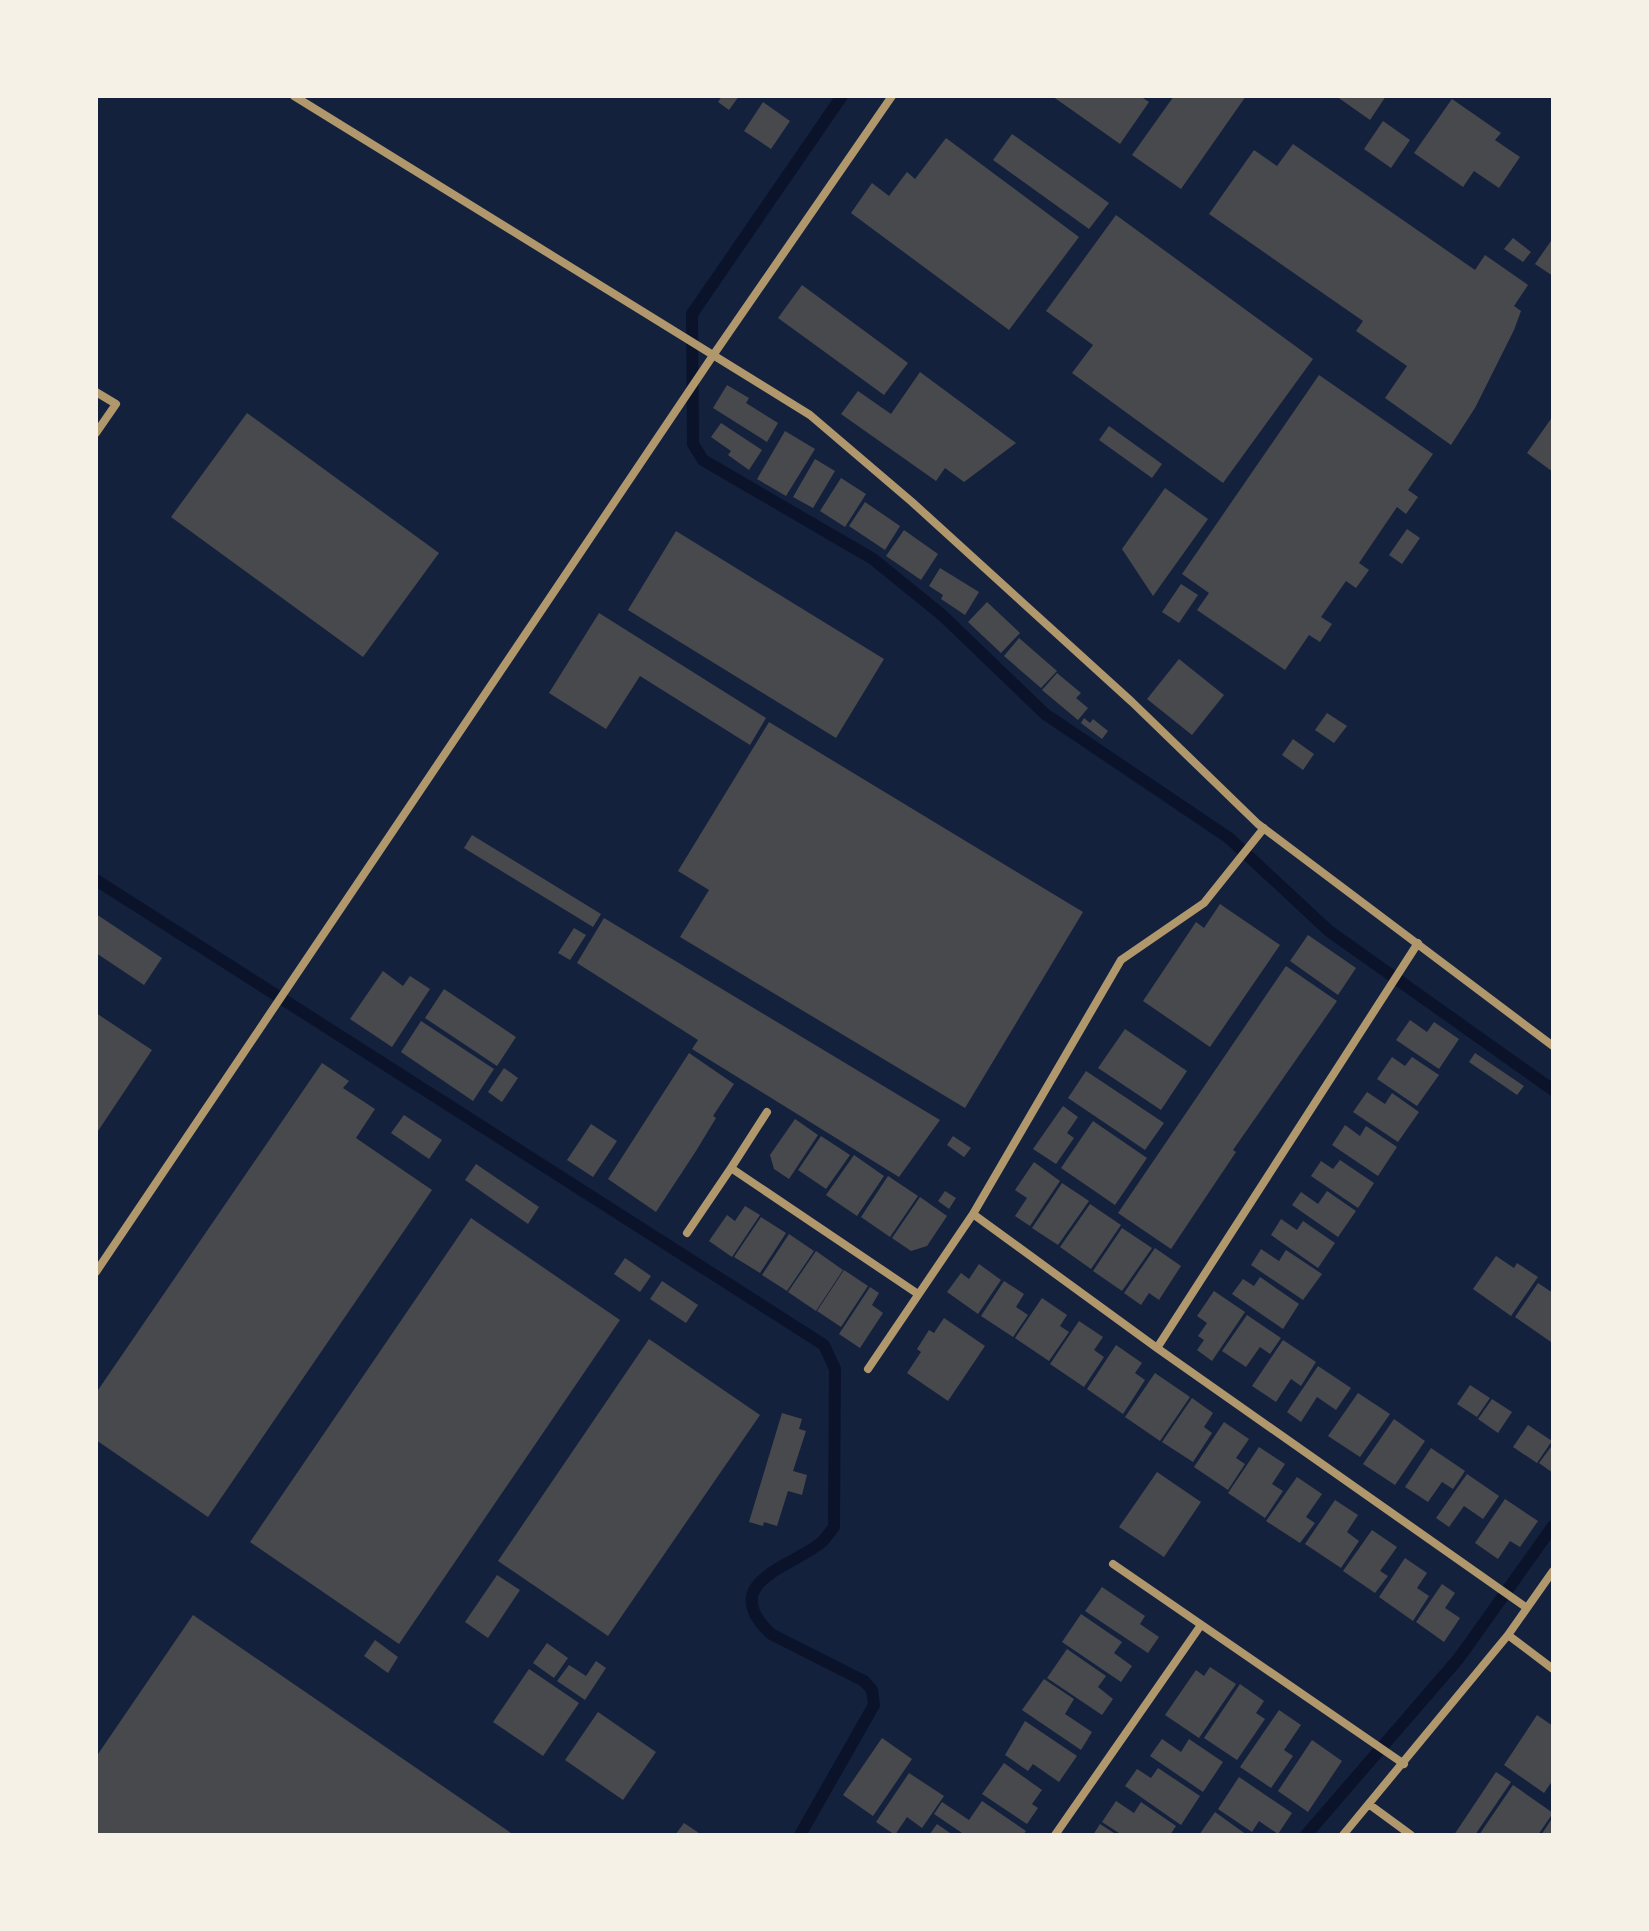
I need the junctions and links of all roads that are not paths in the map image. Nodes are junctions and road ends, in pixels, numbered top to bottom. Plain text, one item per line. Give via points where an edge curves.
1 (294, 96) edge
2 (892, 96) edge
3 (714, 354) junction
4 (96, 392) edge
5 (96, 433) edge
6 (1264, 828) junction
7 (1418, 943) junction
8 (1553, 1046) edge
9 (767, 1112) dead end
10 (731, 1168) junction
11 (973, 1214) junction
12 (687, 1233) dead end
13 (96, 1272) edge
14 (918, 1294) junction
15 (1157, 1348) junction
16 (868, 1369) dead end
17 (1113, 1564) dead end
18 (1553, 1571) edge
19 (1527, 1608) junction
20 (1201, 1625) junction
21 (1508, 1635) junction
22 (1553, 1669) edge
23 (1404, 1764) junction
24 (1370, 1805) junction
25 (1055, 1835) edge
26 (1343, 1835) edge
27 (1411, 1835) edge

1 - 3 street
2 - 3 street
3 - 6 street via 810,415 912,502
3 - 13 street
4 - 5 street via 116,404
6 - 7 street
6 - 11 street via 1204,903 1121,960
7 - 8 street
7 - 15 street
9 - 10 street
10 - 12 street
10 - 14 street
11 - 14 street
11 - 15 street
14 - 16 street
15 - 19 street
17 - 20 street
18 - 19 street
19 - 21 street
20 - 23 street
20 - 25 street
21 - 22 street
21 - 23 street
23 - 24 street
24 - 26 street
24 - 27 street

